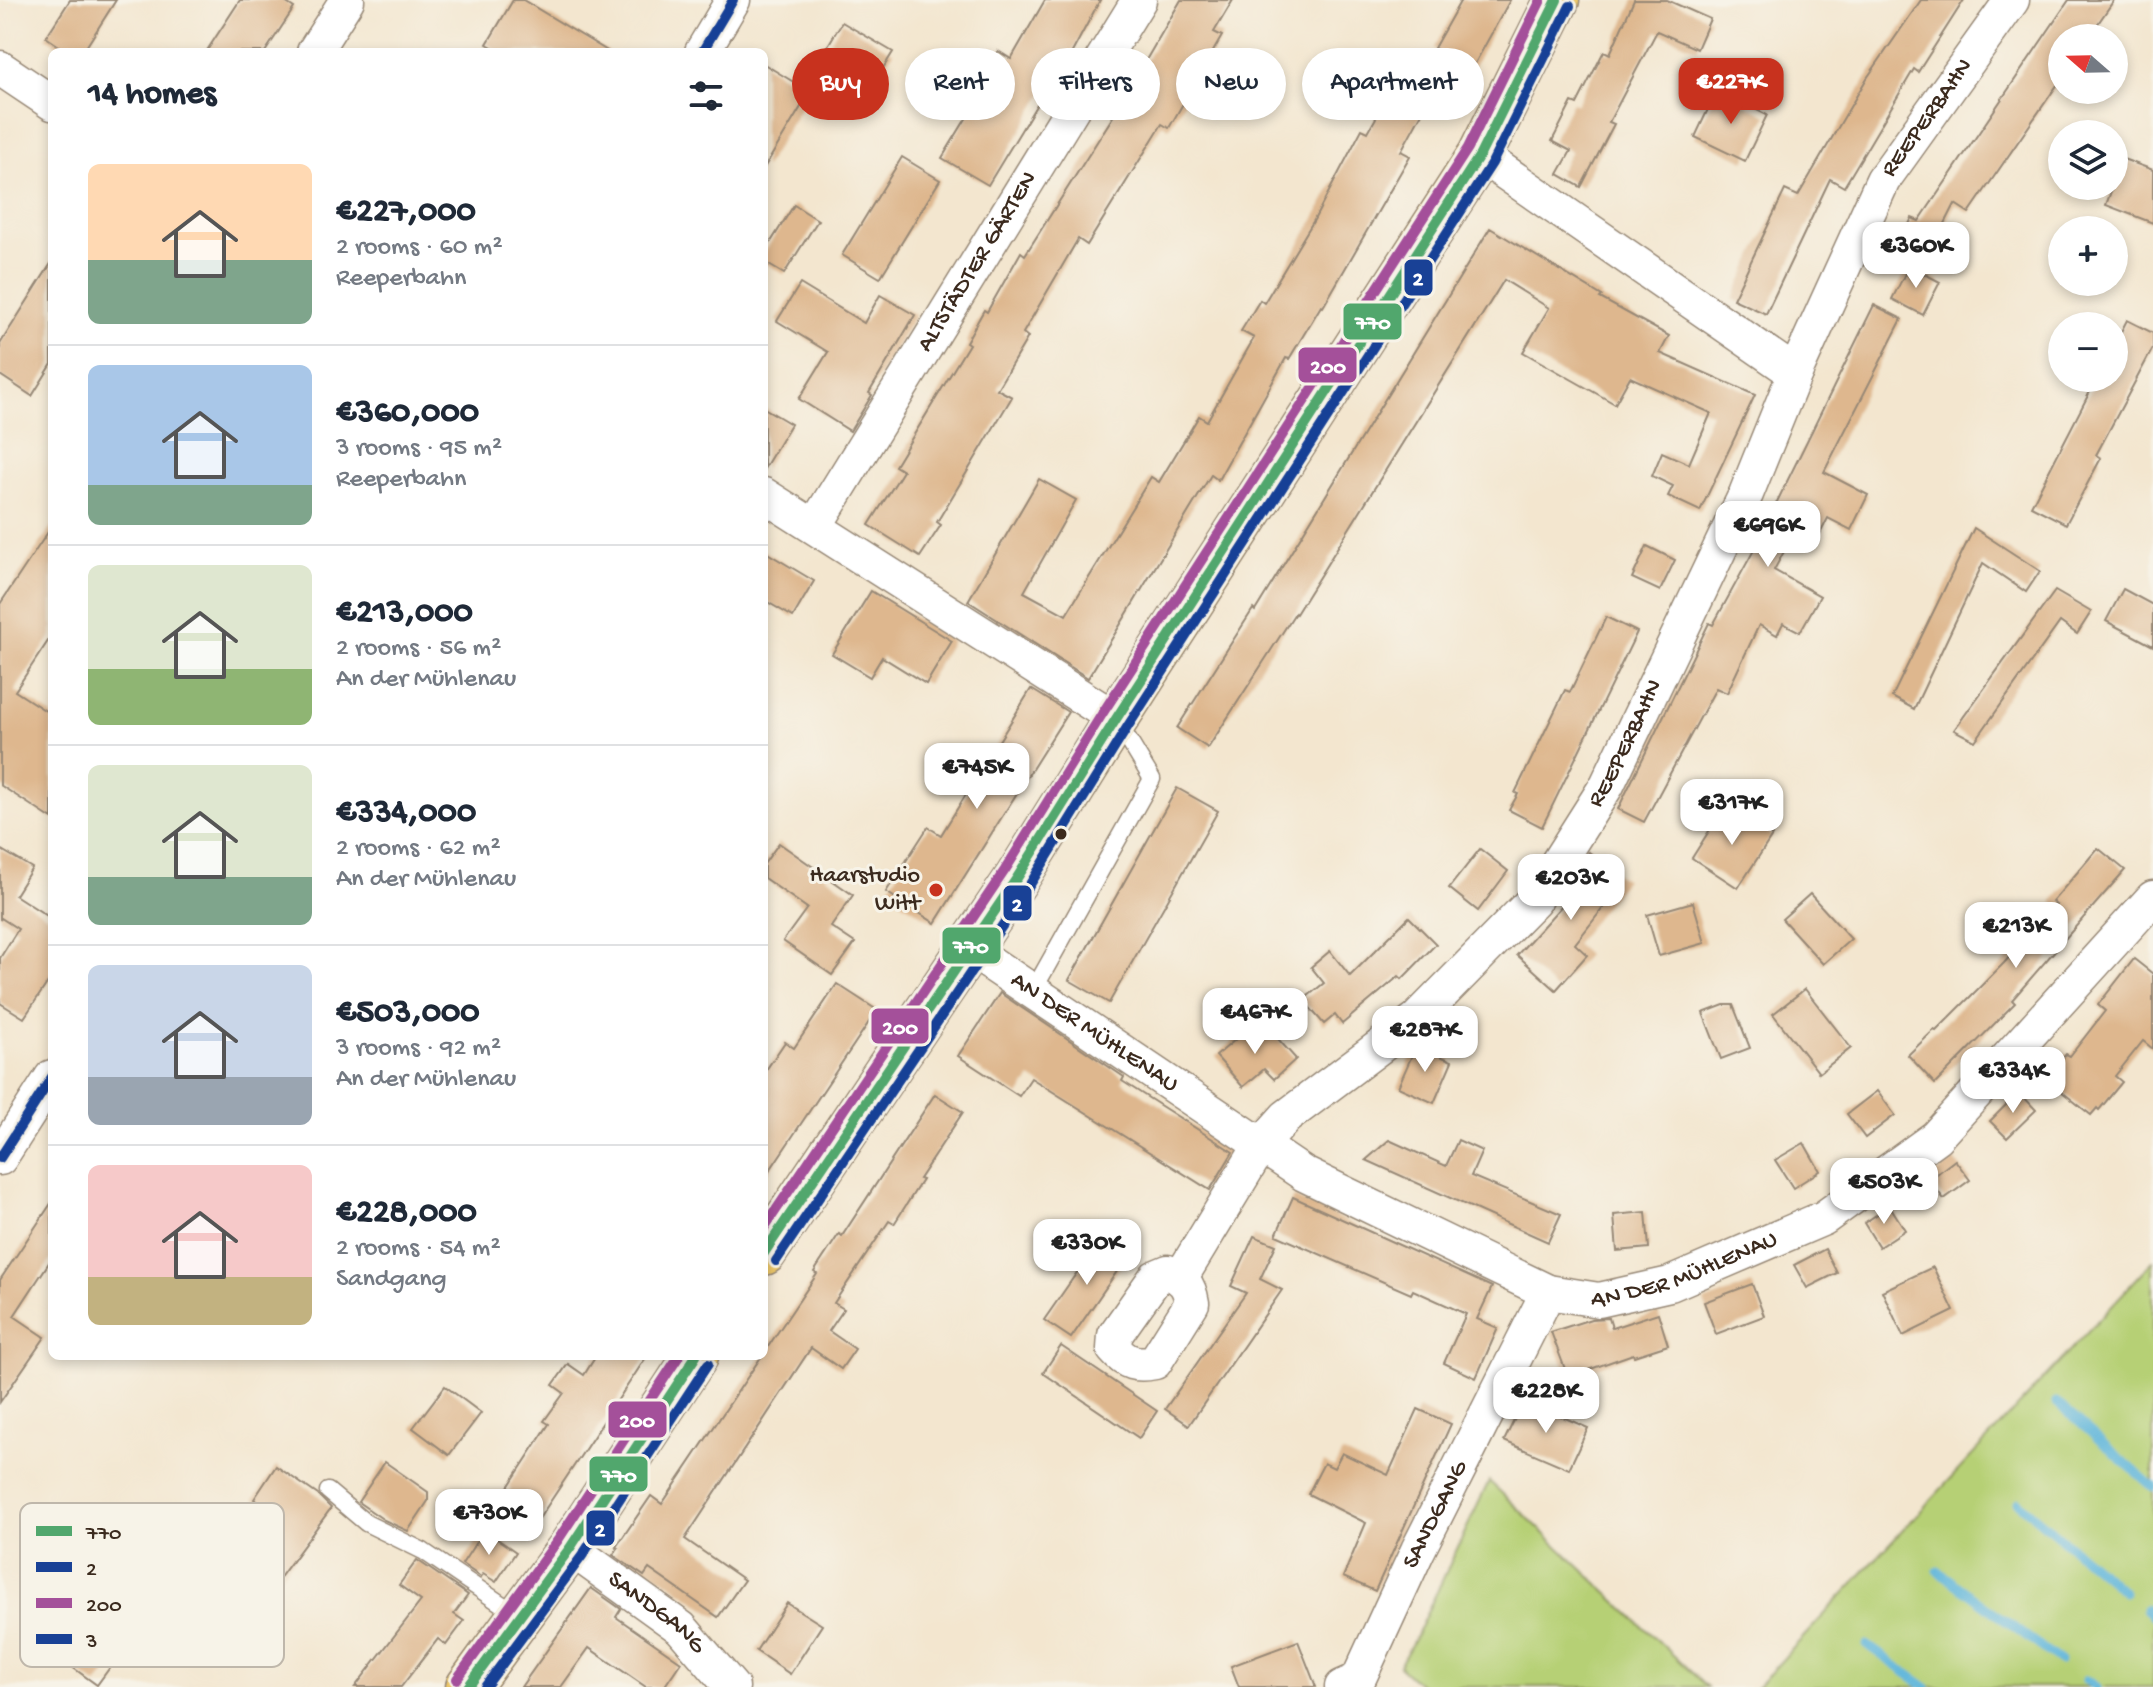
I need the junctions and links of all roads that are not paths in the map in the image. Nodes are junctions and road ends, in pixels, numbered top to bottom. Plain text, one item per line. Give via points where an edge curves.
1 (347, 0) edge
2 (733, 0) edge
3 (1139, 0) edge
4 (1557, 0) edge
5 (2012, 0) edge
6 (317, 48) edge
7 (704, 48) edge
8 (0, 68) edge
9 (48, 100) edge
10 (1480, 155) junction
11 (1795, 373) junction
12 (768, 497) edge
13 (815, 526) junction
14 (1116, 719) junction
15 (2153, 898) edge
16 (968, 948) junction
17 (1033, 991) junction
18 (48, 1083) edge
19 (1261, 1145) junction
20 (0, 1158) edge
21 (768, 1247) edge
22 (1181, 1277) dead end
23 (1548, 1292) junction
24 (693, 1360) edge
25 (328, 1491) dead end
26 (570, 1548) junction
27 (520, 1617) junction
28 (468, 1687) edge
29 (732, 1687) edge
30 (1342, 1687) edge

1 - 6 street
2 - 7 street
3 - 13 street, ALTSTÄDTER GÄRTEN
4 - 10 main road
5 - 11 street, REEPERBAHN via 1883,180
8 - 9 street
10 - 11 street
10 - 14 main road
11 - 19 street, REEPERBAHN via 1746,494 1607,785 1534,900 1418,1018 1286,1117
12 - 13 street
13 - 14 street
14 - 16 main road
14 - 17 lane via 1152,779
15 - 23 street, AN DER MÜHLENAU via 1936,1137 1824,1218 1670,1284 1599,1300
16 - 17 street, AN DER MÜHLENAU
16 - 21 main road
17 - 19 street, AN DER MÜHLENAU
18 - 20 street
19 - 22 street
19 - 23 street, AN DER MÜHLENAU via 1304,1174
23 - 30 street, SANDGANG via 1358,1680
24 - 26 main road
25 - 27 lane via 366,1523 423,1551
26 - 27 main road
26 - 29 street, SANDGANG via 681,1628
27 - 28 main road

